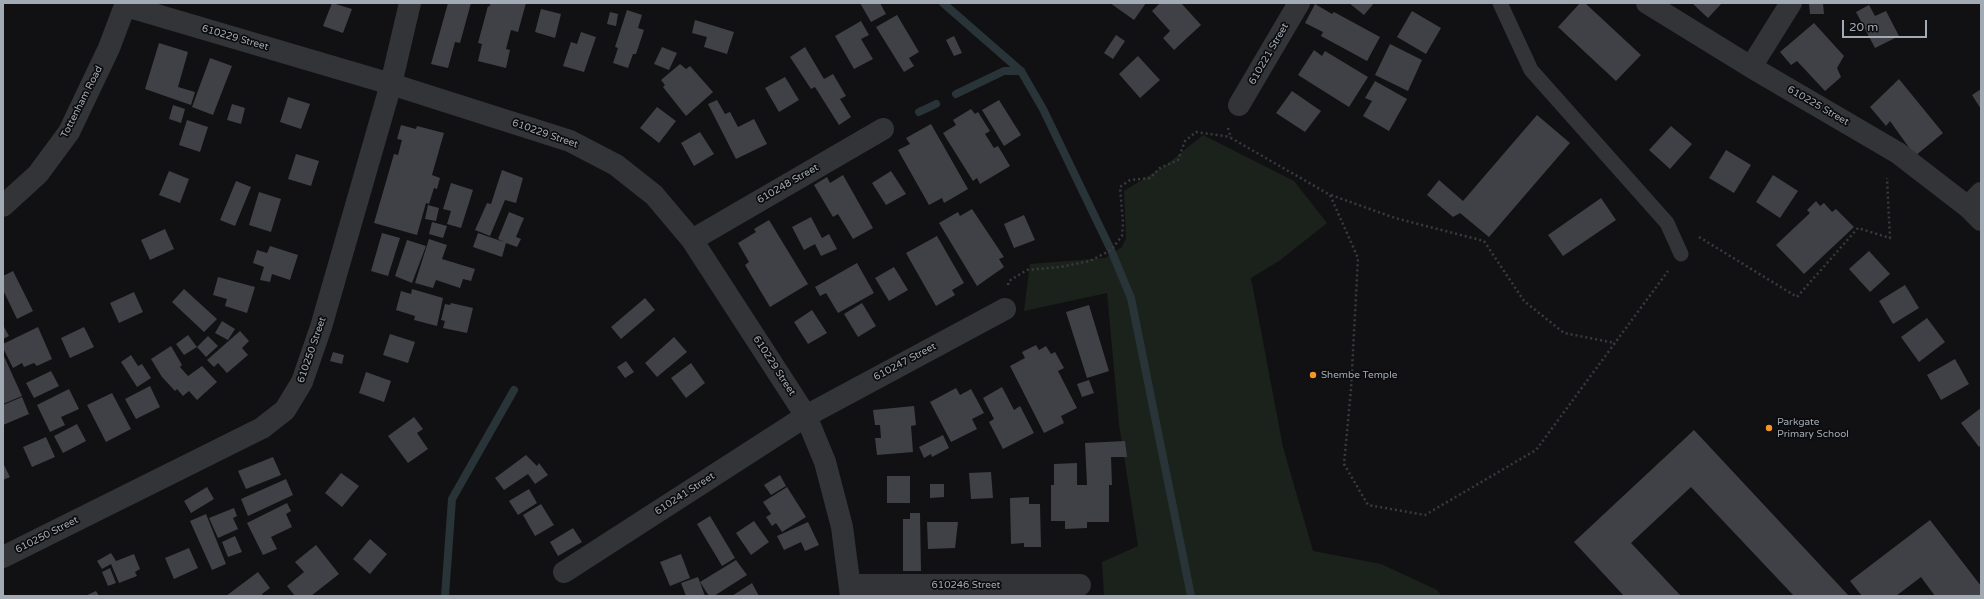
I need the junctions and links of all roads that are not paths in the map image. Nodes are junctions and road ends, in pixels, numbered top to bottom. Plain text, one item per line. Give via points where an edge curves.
1 (410, 3) edge
2 (1299, 3) edge
3 (1500, 3) edge
4 (1647, 3) edge
5 (1791, 3) edge
6 (126, 5) edge
7 (1751, 67) junction
8 (391, 84) junction
9 (1239, 104) road end
10 (883, 129) dead end
11 (3, 206) edge
12 (1977, 207) edge
13 (692, 240) junction
14 (1681, 254) road end
15 (1005, 309) road end
16 (806, 416) junction
17 (3, 557) edge
18 (564, 572) dead end
19 (1080, 585) dead end
20 (851, 591) edge

1 - 8 street, 610250 Street
2 - 9 street, 610221 Street
3 - 14 lane via 1531,70 1667,223
4 - 7 street, 610225 Street
5 - 7 street
6 - 8 street, 610229 Street
6 - 11 street, Tottenham Road via 109,48 69,132 38,174
7 - 12 street, 610225 Street via 1885,145
8 - 13 street, 610229 Street via 570,141 616,165 654,194
8 - 17 street, 610250 Street via 321,327 302,382 285,410 262,428
10 - 13 street, 610248 Street
13 - 16 street, 610229 Street
15 - 16 street, 610247 Street
16 - 18 street, 610241 Street
16 - 20 street, 610229 Street via 827,470 842,527
19 - 20 street, 610246 Street

